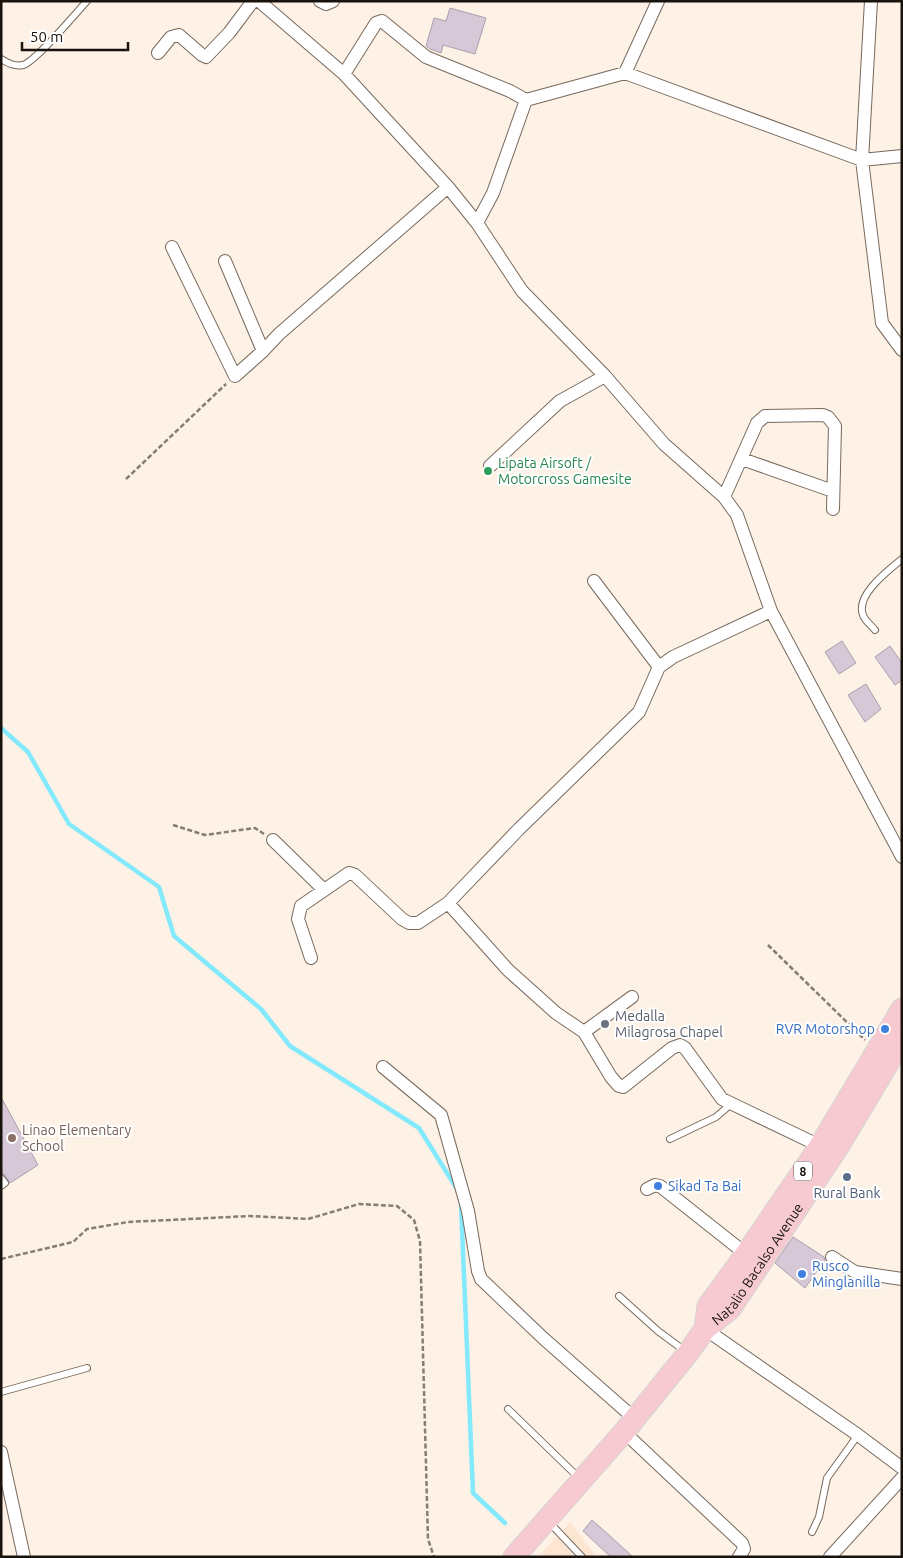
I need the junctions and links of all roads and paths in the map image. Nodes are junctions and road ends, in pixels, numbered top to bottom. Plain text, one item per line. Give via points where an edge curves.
1 (87, 1) edge
2 (253, 1) edge
3 (259, 1) edge
4 (320, 1) edge
5 (333, 1) edge
6 (658, 1) edge
7 (871, 1) edge
8 (158, 54) dead end
9 (1, 58) edge
10 (625, 73) junction
11 (344, 74) junction
12 (526, 100) junction
13 (902, 156) edge
14 (862, 160) junction
15 (448, 187) junction
16 (477, 223) junction
17 (172, 247) dead end
18 (225, 261) dead end
19 (902, 350) edge
20 (263, 351) junction
21 (235, 376) junction
22 (605, 376) junction
23 (742, 459) junction
24 (490, 466) dead end
25 (126, 480) dead end
26 (833, 491) junction
27 (724, 497) junction
28 (833, 509) dead end
29 (902, 559) edge
30 (594, 581) dead end
31 (771, 611) junction
32 (875, 630) dead end
33 (659, 666) junction
34 (173, 825) dead end
35 (273, 840) joint
36 (902, 857) edge
37 (323, 889) junction
38 (448, 903) junction
39 (768, 945) dead end
40 (311, 958) dead end
41 (632, 997) dead end
42 (902, 1009) edge
43 (584, 1032) junction
44 (902, 1040) edge
45 (877, 1051) junction
46 (383, 1067) dead end
47 (732, 1104) junction
48 (670, 1139) dead end
49 (820, 1146) junction
50 (1, 1178) edge
51 (1, 1186) edge
52 (647, 1189) dead end
53 (746, 1254) junction
54 (832, 1257) dead end
55 (1, 1259) edge
56 (902, 1279) edge
57 (619, 1296) dead end
58 (705, 1330) junction
59 (688, 1353) junction
60 (87, 1368) dead end
61 (1, 1392) edge
62 (508, 1409) dead end
63 (630, 1426) junction
64 (858, 1435) junction
65 (1, 1452) edge
66 (902, 1468) edge
67 (902, 1478) edge
68 (4, 1481) edge
69 (582, 1481) junction
70 (547, 1520) junction
71 (812, 1532) dead end
72 (520, 1553) edge
73 (24, 1557) edge
74 (434, 1557) edge
75 (582, 1557) edge
76 (739, 1557) edge
77 (830, 1557) edge

1 - 9 lane via 31,61 17,66
2 - 8 street via 206,57 179,35 171,37
3 - 11 street
4 - 5 street via 326,4
6 - 10 street
7 - 14 street
10 - 12 street
10 - 14 street
11 - 12 street via 376,23 382,21 426,58
11 - 15 street
12 - 16 street via 493,193
13 - 14 street
14 - 19 street via 882,323
15 - 16 street
15 - 20 street
16 - 22 street via 522,291
17 - 21 street
18 - 20 street
20 - 21 street
21 - 25 path
22 - 24 street via 560,402
22 - 27 street via 664,444
23 - 26 street
23 - 26 street via 757,423 765,416 823,415 835,426
23 - 27 street
26 - 28 street
27 - 31 street via 737,515
29 - 32 lane via 866,594 862,611
30 - 33 street
31 - 33 street
31 - 36 street
33 - 38 street via 639,712
34 - 35 path via 205,835 255,828
35 - 37 street
37 - 38 street via 352,873 409,923 418,923
37 - 40 street via 301,906 298,919
38 - 43 street via 508,970 556,1013
39 - 45 path
41 - 43 street
42 - 45 highway, Natalio Bacalso Avenue / 8
43 - 47 street via 619,1086 672,1048 680,1046 686,1048 718,1094
44 - 58 highway, Natalio Bacalso Avenue / 8 via 838,1147 760,1266 730,1309
45 - 49 highway, Natalio Bacalso Avenue / 8
46 - 63 street via 441,1116 468,1211 480,1279
47 - 48 lane via 716,1117
47 - 49 street
49 - 53 highway, Natalio Bacalso Avenue / 8
50 - 51 lane via 5,1183
52 - 53 street via 660,1186
53 - 58 highway, Natalio Bacalso Avenue / 8 via 708,1306
54 - 56 street via 854,1272
55 - 74 path via 73,1242 87,1229 128,1222 250,1216 308,1219 359,1204 397,1206 414,1220 420,1241 428,1539
57 - 59 lane
58 - 59 highway, Natalio Bacalso Avenue / 8
58 - 64 street
59 - 63 highway, Natalio Bacalso Avenue / 8
60 - 61 lane
62 - 69 lane
63 - 69 highway, Natalio Bacalso Avenue / 8
63 - 76 street via 742,1543 744,1549
64 - 66 street
64 - 71 lane via 827,1478 819,1517
65 - 68 street
67 - 77 street
68 - 73 street
69 - 70 highway, Natalio Bacalso Avenue / 8
70 - 72 highway, Natalio Bacalso Avenue / 8
70 - 75 lane

